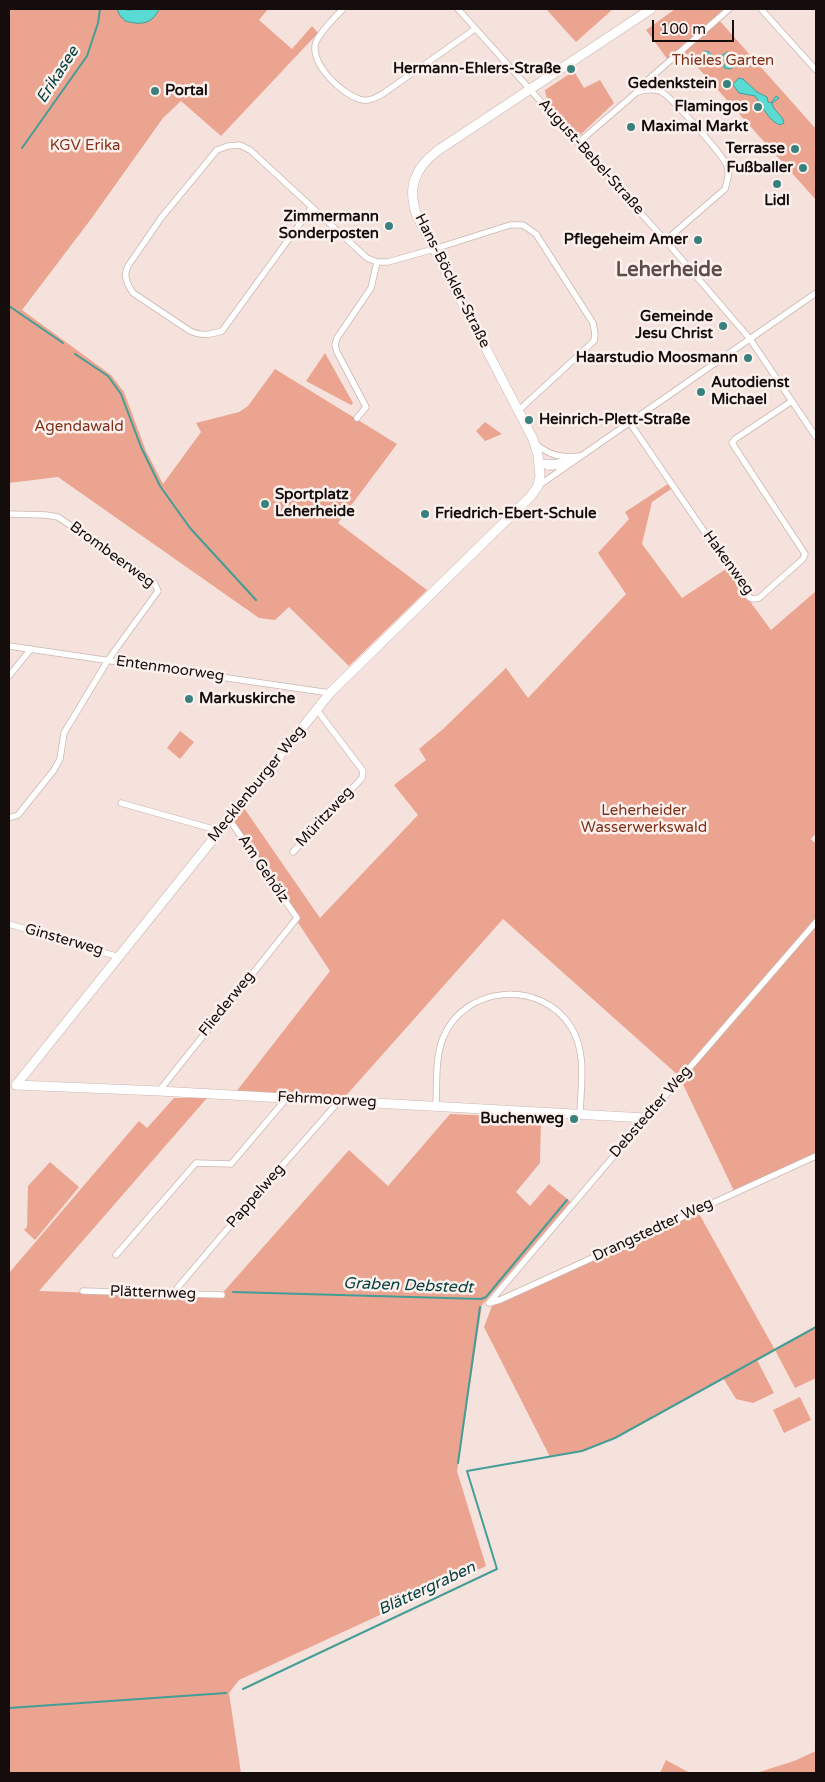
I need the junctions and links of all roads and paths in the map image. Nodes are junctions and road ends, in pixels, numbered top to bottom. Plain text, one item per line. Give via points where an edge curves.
1 (343, 9) edge
2 (458, 9) edge
3 (651, 9) edge
4 (729, 9) edge
5 (761, 9) edge
6 (475, 29) junction
7 (816, 70) edge
8 (529, 89) junction
9 (648, 89) junction
10 (578, 143) junction
11 (312, 207) junction
12 (666, 240) junction
13 (434, 249) junction
14 (377, 262) junction
15 (816, 293) edge
16 (750, 339) junction
17 (792, 401) junction
18 (518, 410) junction
19 (357, 418) dead end
20 (630, 423) junction
21 (816, 437) edge
22 (535, 444) junction
23 (582, 455) junction
24 (539, 462) junction
25 (568, 465) junction
26 (538, 486) junction
27 (523, 504) junction
28 (9, 514) edge
29 (9, 646) edge
30 (31, 649) junction
31 (108, 660) junction
32 (9, 676) edge
33 (330, 693) junction
34 (317, 710) junction
35 (121, 803) dead end
36 (9, 817) edge
37 (229, 819) junction
38 (220, 831) junction
39 (293, 852) dead end
40 (297, 918) joint
41 (816, 922) edge
42 (9, 924) edge
43 (119, 957) junction
44 (12, 1085) edge
45 (158, 1091) junction
46 (286, 1099) junction
47 (340, 1101) junction
48 (436, 1106) junction
49 (580, 1113) junction
50 (646, 1118) junction
51 (816, 1156) edge
52 (116, 1255) dead end
53 (83, 1291) dead end
54 (173, 1293) junction
55 (222, 1295) dead end
56 (489, 1303) joint

1 - 6 street via 316,41 315,54 321,68 331,78 347,93 364,100 384,93
2 - 6 street
3 - 8 street, Hans-Böckler-Straße
4 - 9 street via 649,79
5 - 7 street
6 - 8 street
8 - 10 street, August-Bebel-Straße
8 - 13 street, Hans-Böckler-Straße via 437,151 418,170 411,200
9 - 10 street via 637,92
9 - 12 street via 660,91 668,97 724,160 728,172 724,189
10 - 12 street, August-Bebel-Straße
11 - 11 street via 250,150 240,145 217,150 155,226 128,266 125,273 127,284 133,293 190,331 200,335 222,331
11 - 14 street via 367,258
12 - 16 street, August-Bebel-Straße
13 - 14 street
13 - 18 street, Hans-Böckler-Straße
13 - 18 street via 510,225 523,226 536,234 593,323 594,340
14 - 19 street via 371,288 335,345 366,407
15 - 16 street, Mecklenburger Weg
16 - 17 street, August-Bebel-Straße
16 - 20 street, Mecklenburger Weg
17 - 20 street, Hakenweg via 732,443 805,554 756,599 749,597
17 - 21 street, August-Bebel-Straße
18 - 22 street, Hans-Böckler-Straße
20 - 23 street, Mecklenburger Weg
22 - 23 street via 563,458
22 - 24 street, Hans-Böckler-Straße
23 - 24 street, Mecklenburger Weg via 553,463
23 - 25 street, Mecklenburger Weg
24 - 25 street via 548,468
24 - 26 street, Hans-Böckler-Straße
24 - 27 street, Mecklenburger Weg
25 - 26 street, Mecklenburger Weg
26 - 27 street, Mecklenburger Weg
27 - 33 street, Mecklenburger Weg
28 - 31 street, Brombeerweg via 58,517 154,582 158,594
29 - 30 street, Entenmoorweg
30 - 31 street, Entenmoorweg
30 - 32 street
31 - 33 street, Entenmoorweg
31 - 36 street via 64,733 60,759 54,770 18,815
33 - 34 street, Mecklenburger Weg
34 - 37 street, Mecklenburger Weg
34 - 39 street, Müritzweg via 363,771 362,778
35 - 38 street
37 - 38 street, Mecklenburger Weg
37 - 40 street, Am Gehölz
38 - 43 street, Mecklenburger Weg
40 - 45 street, Fliederweg
41 - 50 street, Debstedter Weg
42 - 43 street, Ginsterweg
43 - 44 street, Mecklenburger Weg
44 - 45 street, Fehrmoorweg
45 - 46 street, Fehrmoorweg
46 - 47 street, Fehrmoorweg
46 - 52 street via 231,1164 196,1163
47 - 48 street, Fehrmoorweg
47 - 54 street, Pappelweg
48 - 49 street, Fehrmoorweg
48 - 49 street via 439,1050 451,1023 472,1004 489,996 509,993 543,1001 571,1027 582,1065
49 - 50 street, Fehrmoorweg
50 - 56 street, Debstedter Weg
51 - 56 street, Drangstedter Weg
53 - 54 street, Plätternweg
54 - 55 street, Plätternweg

